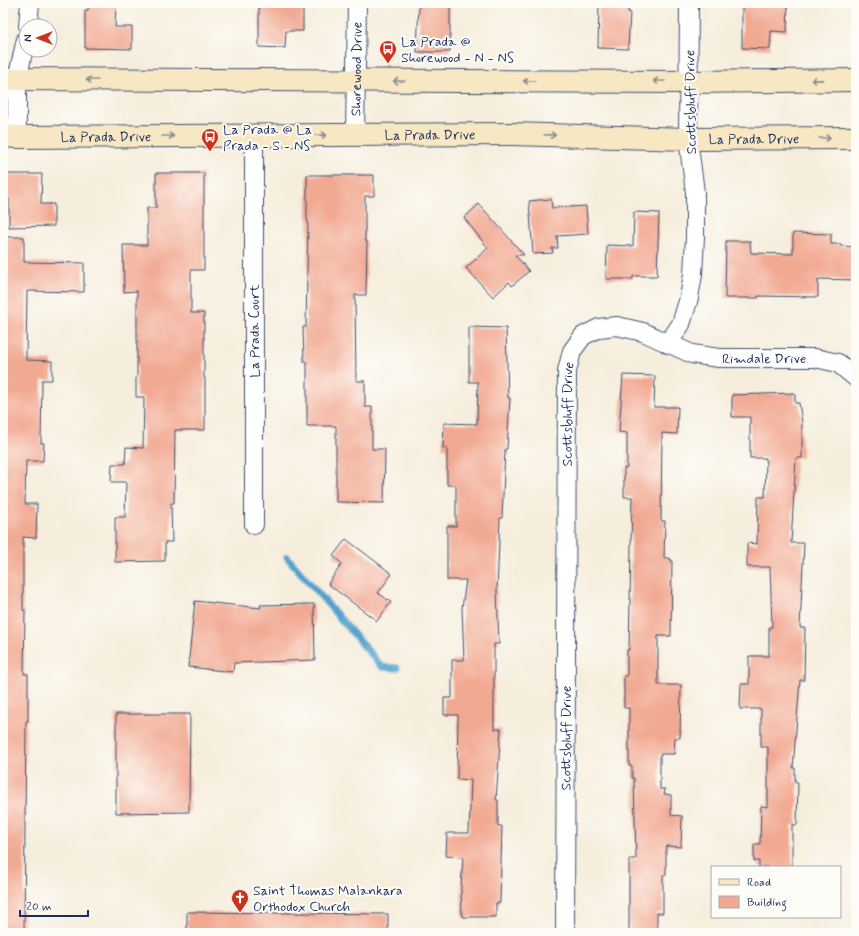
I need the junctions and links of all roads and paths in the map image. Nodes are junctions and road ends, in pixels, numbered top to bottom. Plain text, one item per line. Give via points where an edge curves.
1 (30, 3) edge
2 (356, 3) edge
3 (689, 3) edge
4 (29, 18) edge
5 (19, 58) edge
6 (10, 80) edge
7 (856, 80) edge
8 (356, 81) junction
9 (688, 82) junction
10 (355, 135) junction
11 (254, 136) junction
12 (10, 137) edge
13 (856, 138) edge
14 (688, 139) junction
15 (668, 344) junction
16 (856, 378) edge
17 (254, 525) dead end
18 (565, 933) edge

1 - 4 street
2 - 8 street, Shorewood Drive
3 - 9 street, Scottsbluff Drive
5 - 6 street
8 -> 6 main road
6 - 12 street
7 -> 9 main road
9 -> 8 main road
8 - 10 street, Shorewood Drive
9 - 14 street, Scottsbluff Drive
11 -> 10 main road, La Prada Drive
10 -> 14 main road, La Prada Drive via 511,134
12 -> 11 main road, La Prada Drive
11 - 17 street, La Prada Court
14 -> 13 main road, La Prada Drive
14 - 15 street, Scottsbluff Drive via 695,192 693,274 680,324
15 - 16 street, Rimdale Drive via 692,354 719,358 815,358 838,363
15 - 18 street, Scottsbluff Drive via 643,332 617,326 599,328 583,336 572,351 567,371

